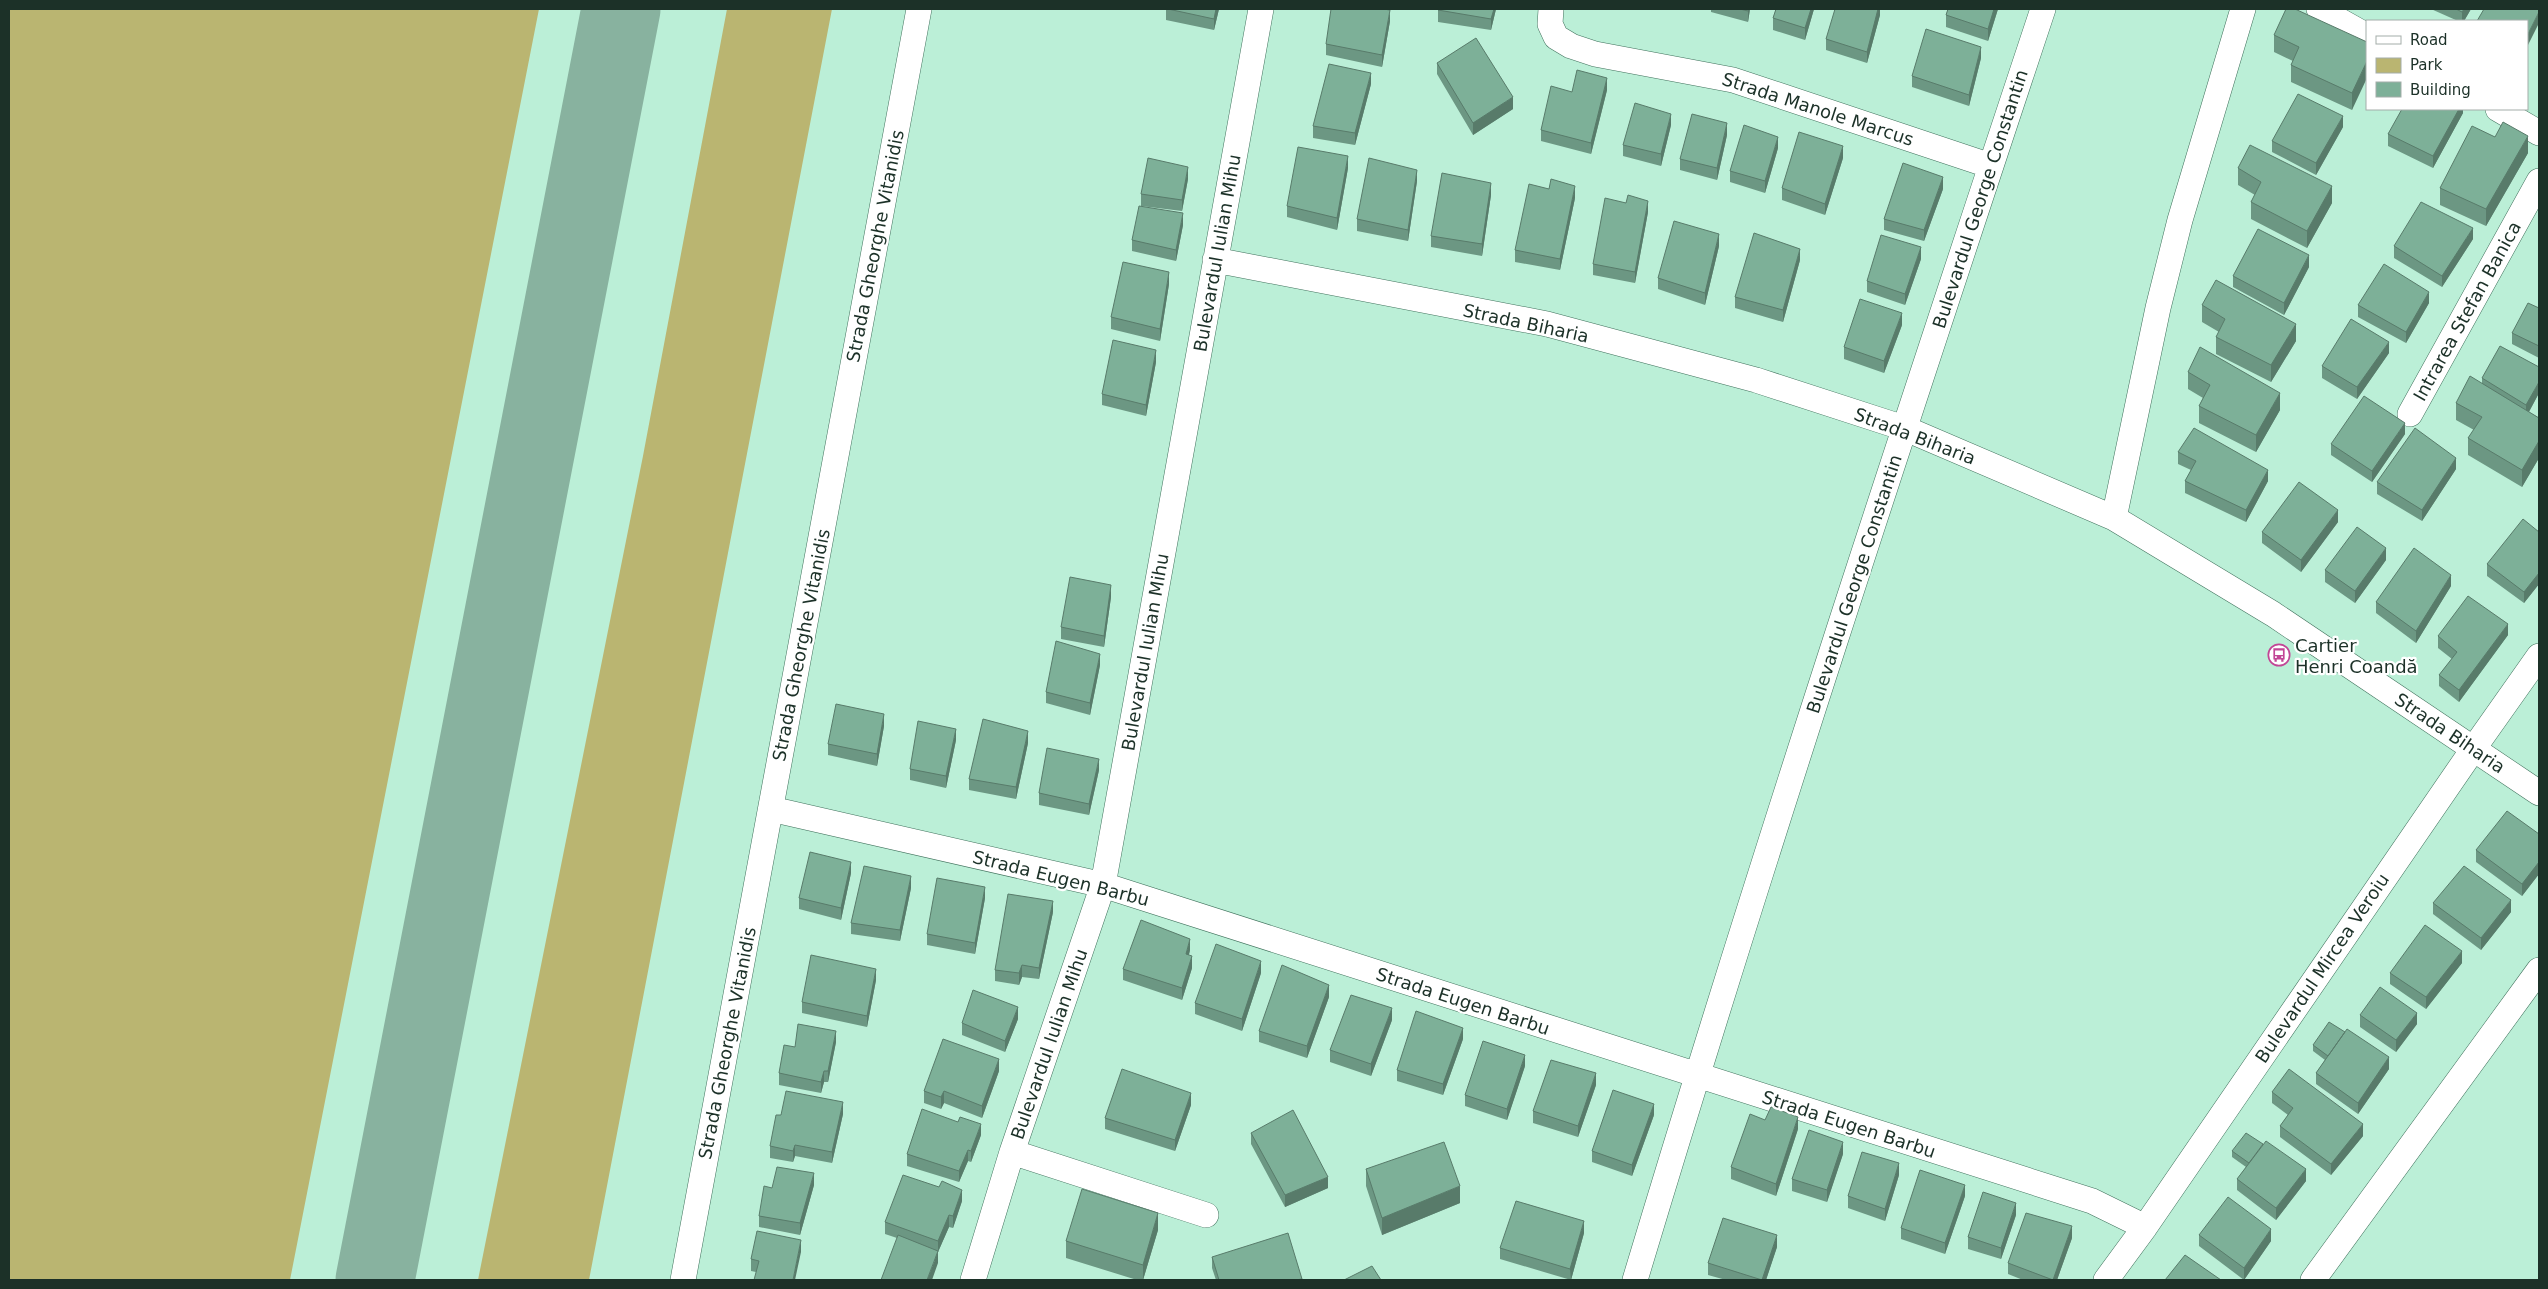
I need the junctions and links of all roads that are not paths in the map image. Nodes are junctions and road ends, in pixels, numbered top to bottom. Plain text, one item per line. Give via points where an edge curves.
1 (919, 9) edge
2 (1261, 9) edge
3 (1551, 9) edge
4 (2043, 9) edge
5 (2243, 9) edge
6 (2318, 9) edge
7 (2366, 35) edge
8 (2500, 110) edge
9 (2539, 133) edge
10 (1991, 166) junction
11 (2539, 182) edge
12 (1215, 260) junction
13 (2410, 414) dead end
14 (1904, 428) junction
15 (2114, 518) junction
16 (2539, 656) edge
17 (2474, 748) junction
18 (2539, 793) edge
19 (770, 810) junction
20 (1103, 885) junction
21 (2539, 970) edge
22 (1697, 1076) junction
23 (1012, 1152) junction
24 (1206, 1215) dead end
25 (2145, 1227) junction
26 (682, 1280) edge
27 (973, 1280) edge
28 (1635, 1280) edge
29 (2106, 1280) edge
30 (2313, 1280) edge

1 - 19 street, Strada Gheorghe Vitanidis
2 - 12 street, Bulevardul Iulian Mihu
3 - 10 street, Strada Manole Marcus via 1550,24 1556,37 1571,46 1595,54 1733,80
4 - 10 street, Bulevardul George Constantin
5 - 15 street via 2180,220
6 - 7 street
8 - 9 street
10 - 14 street, Bulevardul George Constantin
11 - 13 street, Intrarea Stefan Banica
12 - 14 street, Strada Biharia via 1546,324 1756,380
12 - 20 street, Bulevardul Iulian Mihu
14 - 15 street, Strada Biharia
14 - 22 street, Bulevardul George Constantin
15 - 17 street, Strada Biharia via 2273,614
16 - 17 street, Bulevardul Mircea Veroiu
17 - 18 street, Strada Biharia
17 - 25 street, Bulevardul Mircea Veroiu
19 - 20 street, Strada Eugen Barbu
19 - 26 street, Strada Gheorghe Vitanidis
20 - 22 street, Strada Eugen Barbu
20 - 23 street, Bulevardul Iulian Mihu
21 - 30 street
22 - 25 street, Strada Eugen Barbu via 2092,1202
22 - 28 street
23 - 24 street
23 - 27 street, Bulevardul Iulian Mihu
25 - 29 street, Bulevardul Mircea Veroiu

